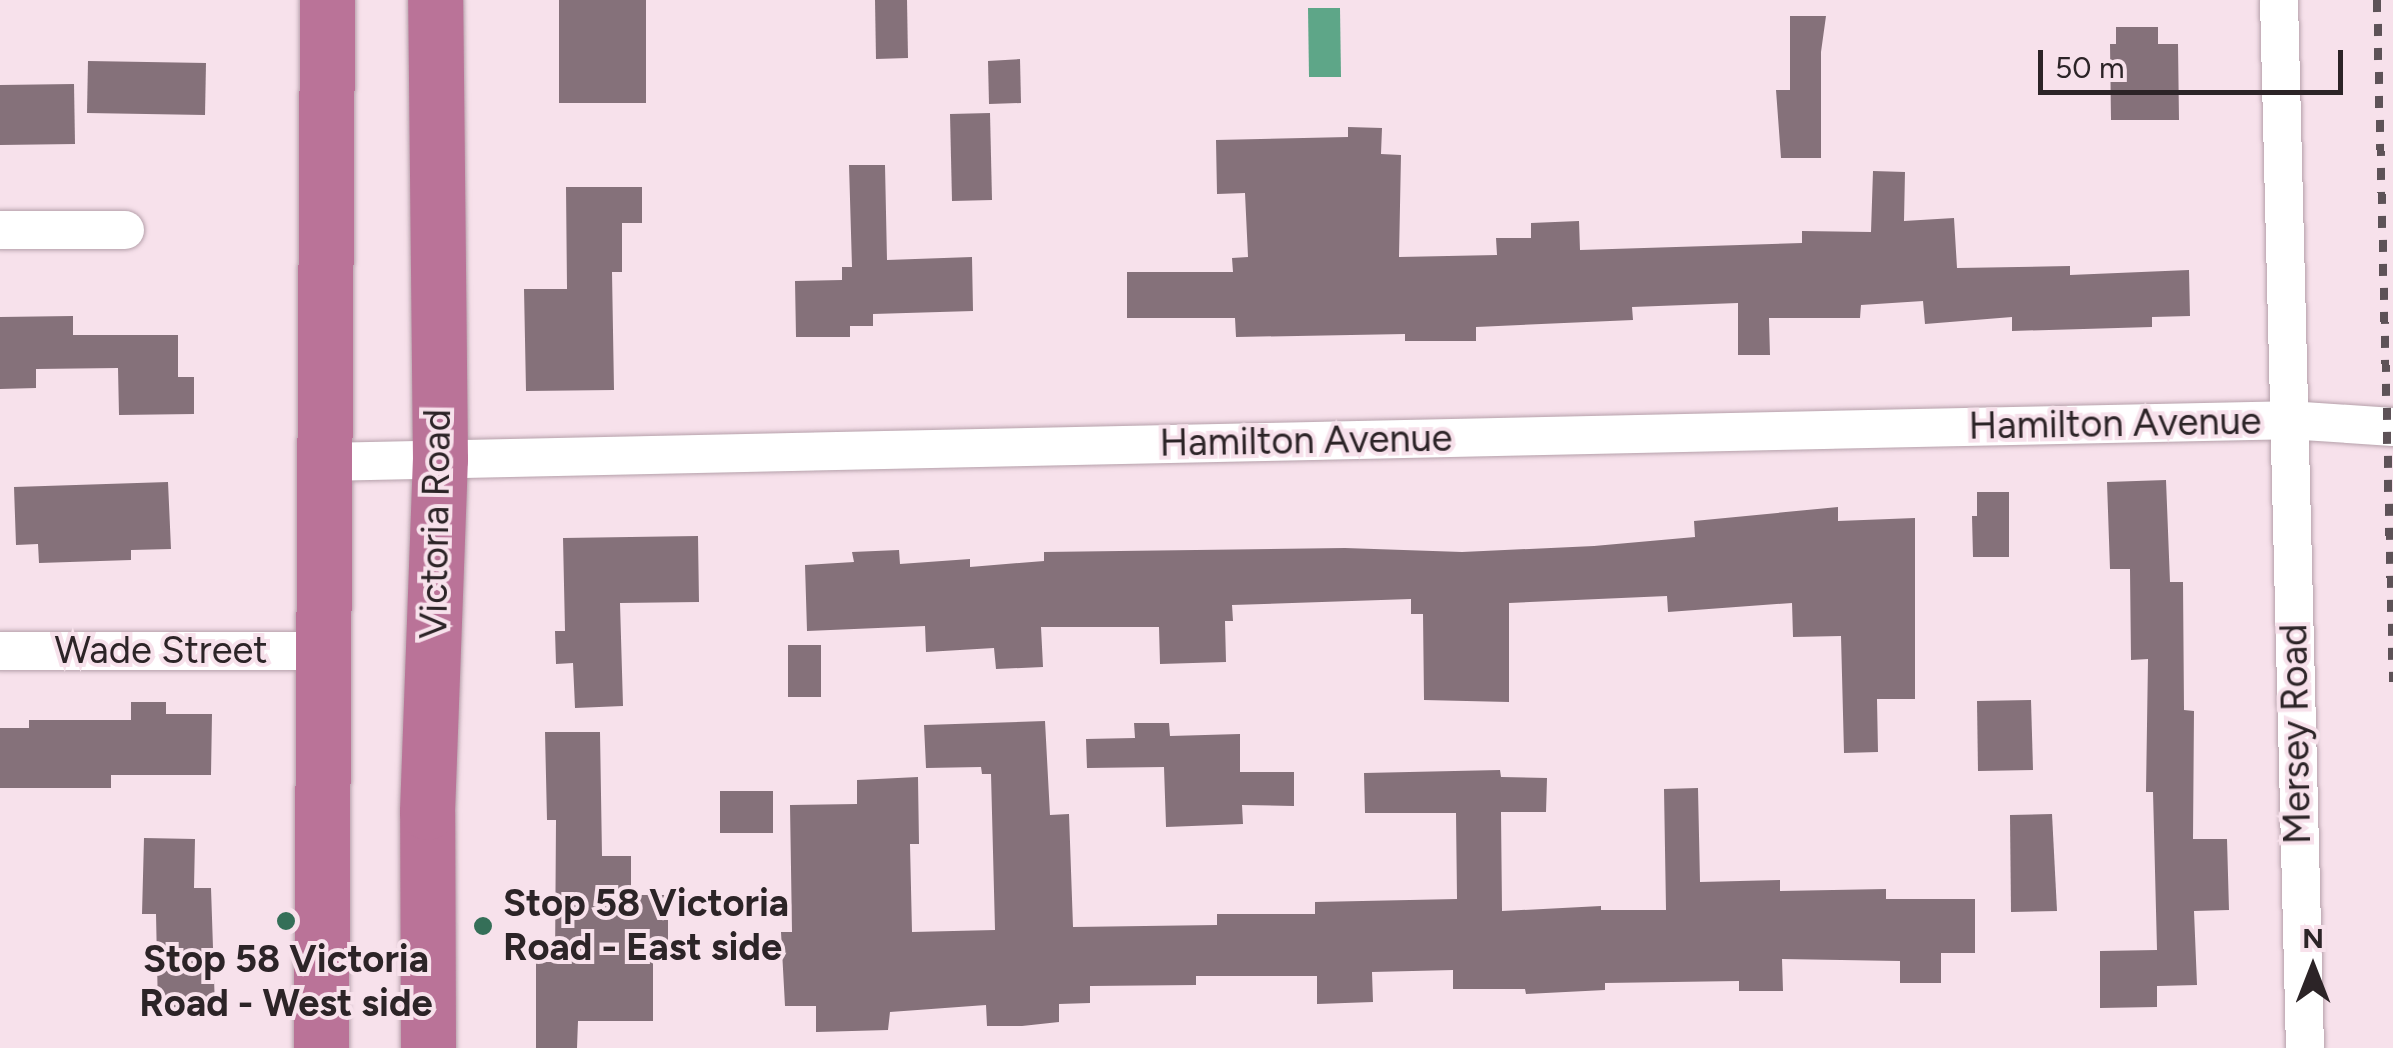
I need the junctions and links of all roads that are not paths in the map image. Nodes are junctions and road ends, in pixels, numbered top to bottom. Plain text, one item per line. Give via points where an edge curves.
1 (327, 0) edge
2 (435, 0) edge
3 (2279, 0) edge
4 (0, 230) edge
5 (125, 230) dead end
6 (2288, 420) junction
7 (2393, 427) edge
8 (440, 459) junction
9 (323, 462) junction
10 (0, 651) edge
11 (322, 651) junction
12 (321, 1048) edge
13 (428, 1048) edge
14 (2304, 1048) edge

1 - 9 highway
2 - 8 highway, Victoria Road
3 - 6 street, Mersey Road
4 - 5 street
6 - 7 street
6 - 8 street, Hamilton Avenue
6 - 14 street, Mersey Road
8 - 9 street, Hamilton Avenue
8 - 13 highway, Victoria Road via 427,812
9 - 11 highway
10 - 11 street, Wade Street
11 - 12 highway

